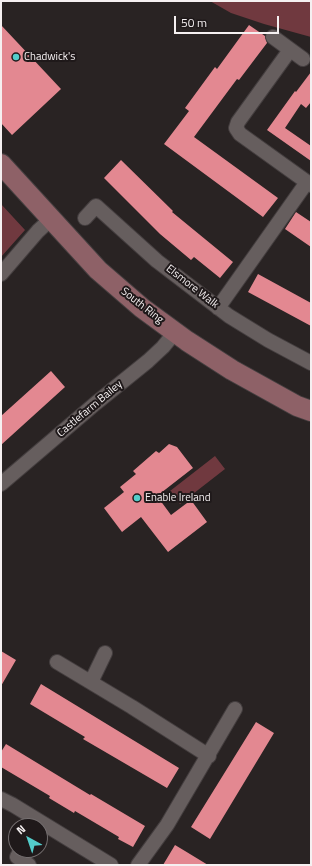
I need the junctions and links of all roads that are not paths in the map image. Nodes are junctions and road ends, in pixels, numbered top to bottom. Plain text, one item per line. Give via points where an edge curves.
1 (273, 36) dead end
2 (290, 50) junction
3 (303, 59) dead end
4 (1, 164) edge
5 (309, 183) edge
6 (85, 218) dead end
7 (51, 219) junction
8 (1, 274) edge
9 (218, 308) junction
10 (176, 331) junction
11 (311, 363) edge
12 (311, 411) edge
13 (1, 484) edge
14 (105, 653) dead end
15 (57, 662) dead end
16 (91, 682) junction
17 (235, 710) dead end
18 (208, 756) junction
19 (1, 799) edge
20 (30, 818) edge
21 (48, 829) edge
22 (18, 858) edge
23 (29, 865) edge
24 (111, 865) edge
25 (138, 865) edge

1 - 2 street
2 - 3 street
2 - 5 street via 236,128 240,134
4 - 7 main road, South Ring
5 - 9 street
6 - 9 street, Elsmore Walk via 96,206 157,260
7 - 8 street
7 - 10 main road, South Ring via 98,270 142,308
9 - 11 street, Elsmore Walk via 268,340
10 - 12 main road, South Ring via 232,370 297,406
10 - 13 street, Castlefarm Bailey via 148,361
14 - 16 street
15 - 16 street
16 - 18 street
17 - 18 street
18 - 25 street via 167,825
19 - 20 street
21 - 24 street
22 - 23 street

